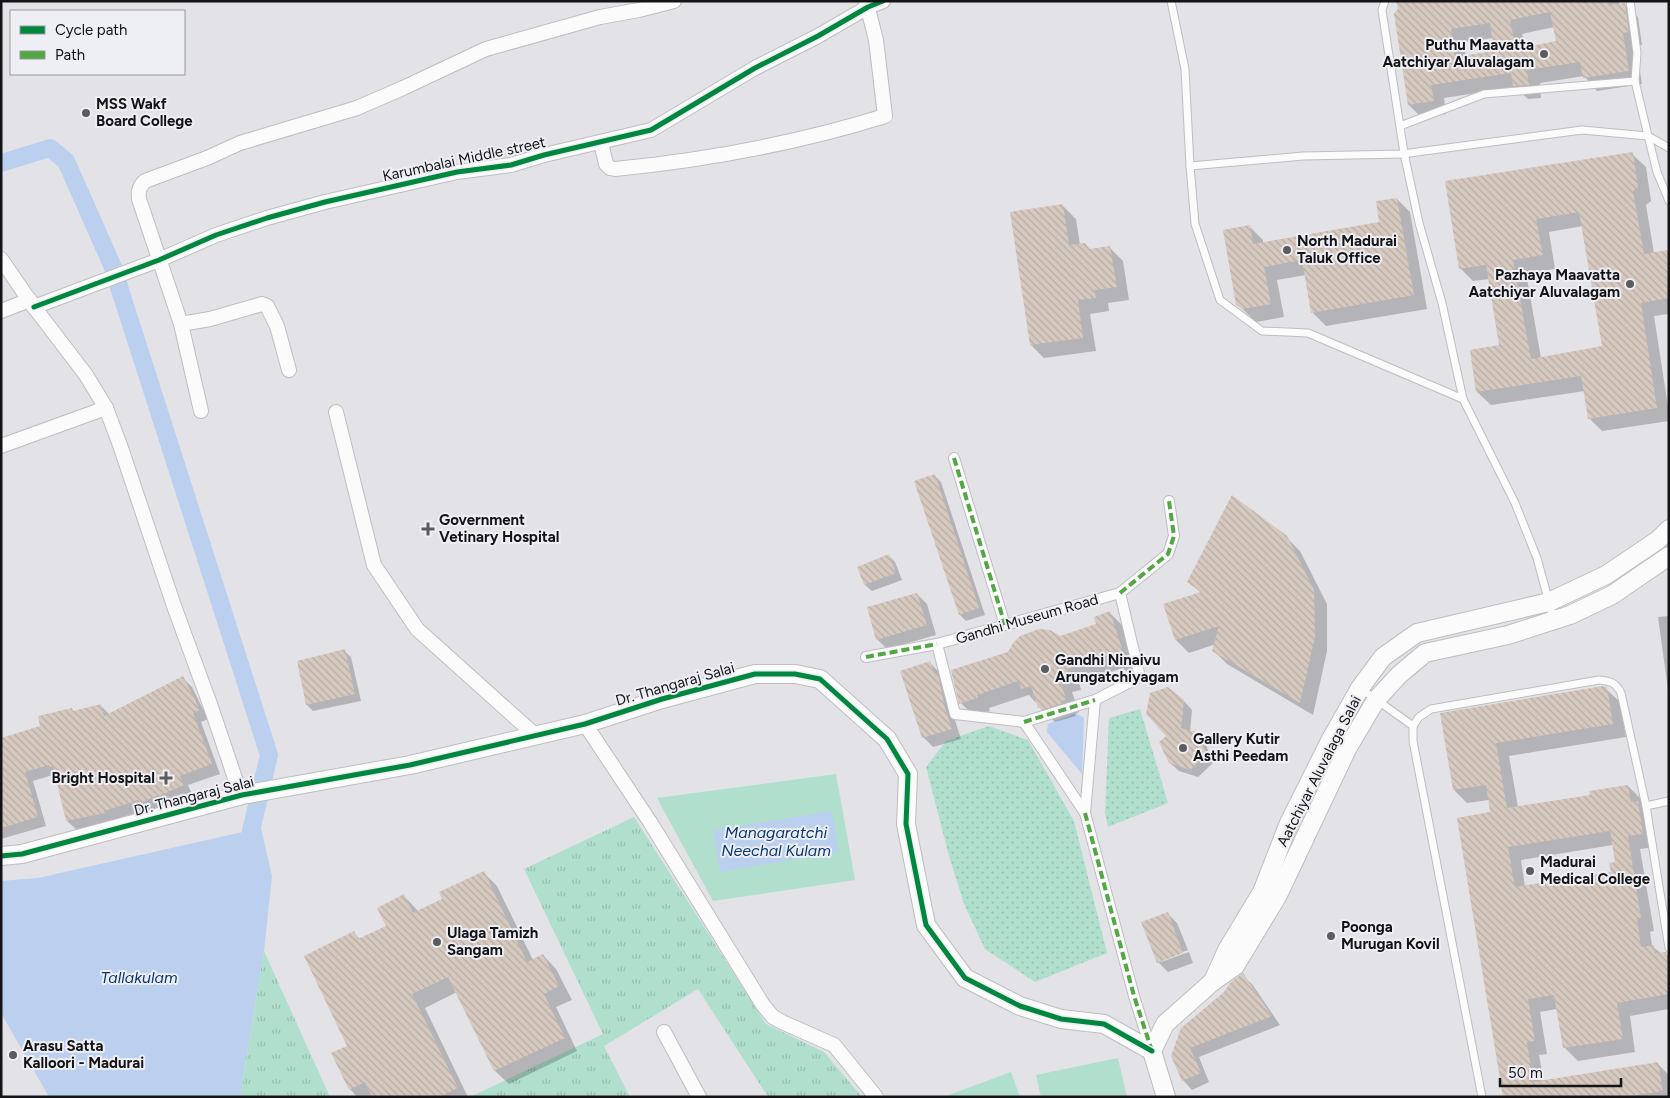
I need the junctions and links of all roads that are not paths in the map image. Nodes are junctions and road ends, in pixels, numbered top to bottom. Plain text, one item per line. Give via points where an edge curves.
1 (674, 1) edge
2 (883, 1) edge
3 (1171, 1) edge
4 (1385, 1) edge
5 (1630, 1) edge
6 (867, 4) edge
7 (1635, 81) junction
8 (1400, 126) junction
9 (1648, 136) junction
10 (601, 143) junction
11 (1669, 148) edge
12 (1404, 153) junction
13 (1190, 166) junction
14 (1669, 201) edge
15 (1, 259) edge
16 (159, 260) junction
17 (32, 304) junction
18 (1, 311) edge
19 (181, 324) junction
20 (289, 370) dead end
21 (1463, 399) junction
22 (106, 408) junction
23 (202, 411) dead end
24 (336, 412) dead end
25 (1, 446) edge
26 (954, 458) dead end
27 (1169, 500) dead end
28 (1669, 529) edge
29 (1668, 557) edge
30 (1120, 593) junction
31 (1549, 602) junction
32 (1554, 621) junction
33 (1005, 625) junction
34 (937, 644) junction
35 (866, 657) dead end
36 (1360, 688) junction
37 (1095, 700) junction
38 (1376, 700) junction
39 (1024, 722) junction
40 (584, 724) junction
41 (1413, 726) junction
42 (535, 736) junction
43 (242, 796) junction
44 (1669, 801) edge
45 (1646, 806) junction
46 (1085, 814) junction
47 (1, 856) edge
48 (1669, 948) edge
49 (1211, 984) junction
50 (664, 1032) dead end
51 (1152, 1051) junction
52 (700, 1097) edge
53 (876, 1097) edge
54 (1166, 1097) edge
55 (1482, 1097) edge

1 - 16 street via 600,17 486,49 357,108 240,143 145,181 138,192
2 - 6 street, Karumbalai Middle street
3 - 13 lane via 1185,69
4 - 8 lane via 1382,10
5 - 7 lane via 1637,53
6 - 10 street, Karumbalai Middle street via 818,36 755,68 651,130
6 - 10 street via 876,40 885,116 850,127 723,155 634,167 610,168
7 - 8 lane via 1484,94
7 - 9 lane
8 - 12 lane
9 - 11 lane
9 - 12 lane via 1582,130
9 - 14 lane
10 - 16 street, Karumbalai Middle street via 325,202 216,235
12 - 13 lane via 1303,156
12 - 21 lane
13 - 21 lane via 1195,224 1220,300 1262,331 1308,333
15 - 17 street
16 - 17 street, Karumbalai Middle street
16 - 19 street
17 - 18 street, Karumbalai Middle street
17 - 22 street via 86,375
19 - 20 street via 262,304 267,306 277,326
19 - 23 street
21 - 31 lane via 1515,503 1537,558
22 - 25 street
22 - 43 street
24 - 42 street via 374,565 417,629
26 - 33 street
27 - 30 street via 1174,536 1168,554
28 - 31 street, Aatchiyar Aluvalaga Salai via 1606,575
29 - 32 street, Aatchiyar Aluvalaga Salai via 1612,595
30 - 33 street, Gandhi Museum Road
30 - 37 street, Gandhi Museum Road via 1140,677
31 - 32 lane
31 - 36 street, Aatchiyar Aluvalaga Salai via 1417,633 1383,657
32 - 38 street, Aatchiyar Aluvalaga Salai via 1426,653
33 - 34 street, Gandhi Museum Road
34 - 35 street
34 - 39 street, Gandhi Museum Road via 955,714
36 - 38 lane
36 - 49 street, Aatchiyar Aluvalaga Salai via 1289,823 1262,892
37 - 39 street, Gandhi Museum Road
37 - 46 street
38 - 41 lane
38 - 49 street, Aatchiyar Aluvalaga Salai via 1347,749 1278,895 1235,966
39 - 46 street
40 - 42 street, Dr. Thangaraj Salai
40 - 51 street, Dr. Thangaraj Salai via 755,674 795,674 820,679 887,739 908,774 906,824 926,925 965,978 1020,1006 1061,1019 1104,1024
40 - 53 street via 650,822 763,1006 773,1017 834,1045
41 - 45 lane via 1419,717 1431,710 1600,680 1611,681 1621,693
41 - 55 lane
42 - 43 street, Dr. Thangaraj Salai via 410,765
43 - 47 street, Dr. Thangaraj Salai via 22,854
44 - 45 lane
45 - 48 lane
46 - 51 street
49 - 51 street, Aatchiyar Aluvalaga Salai via 1165,1024
50 - 52 street
51 - 54 street

